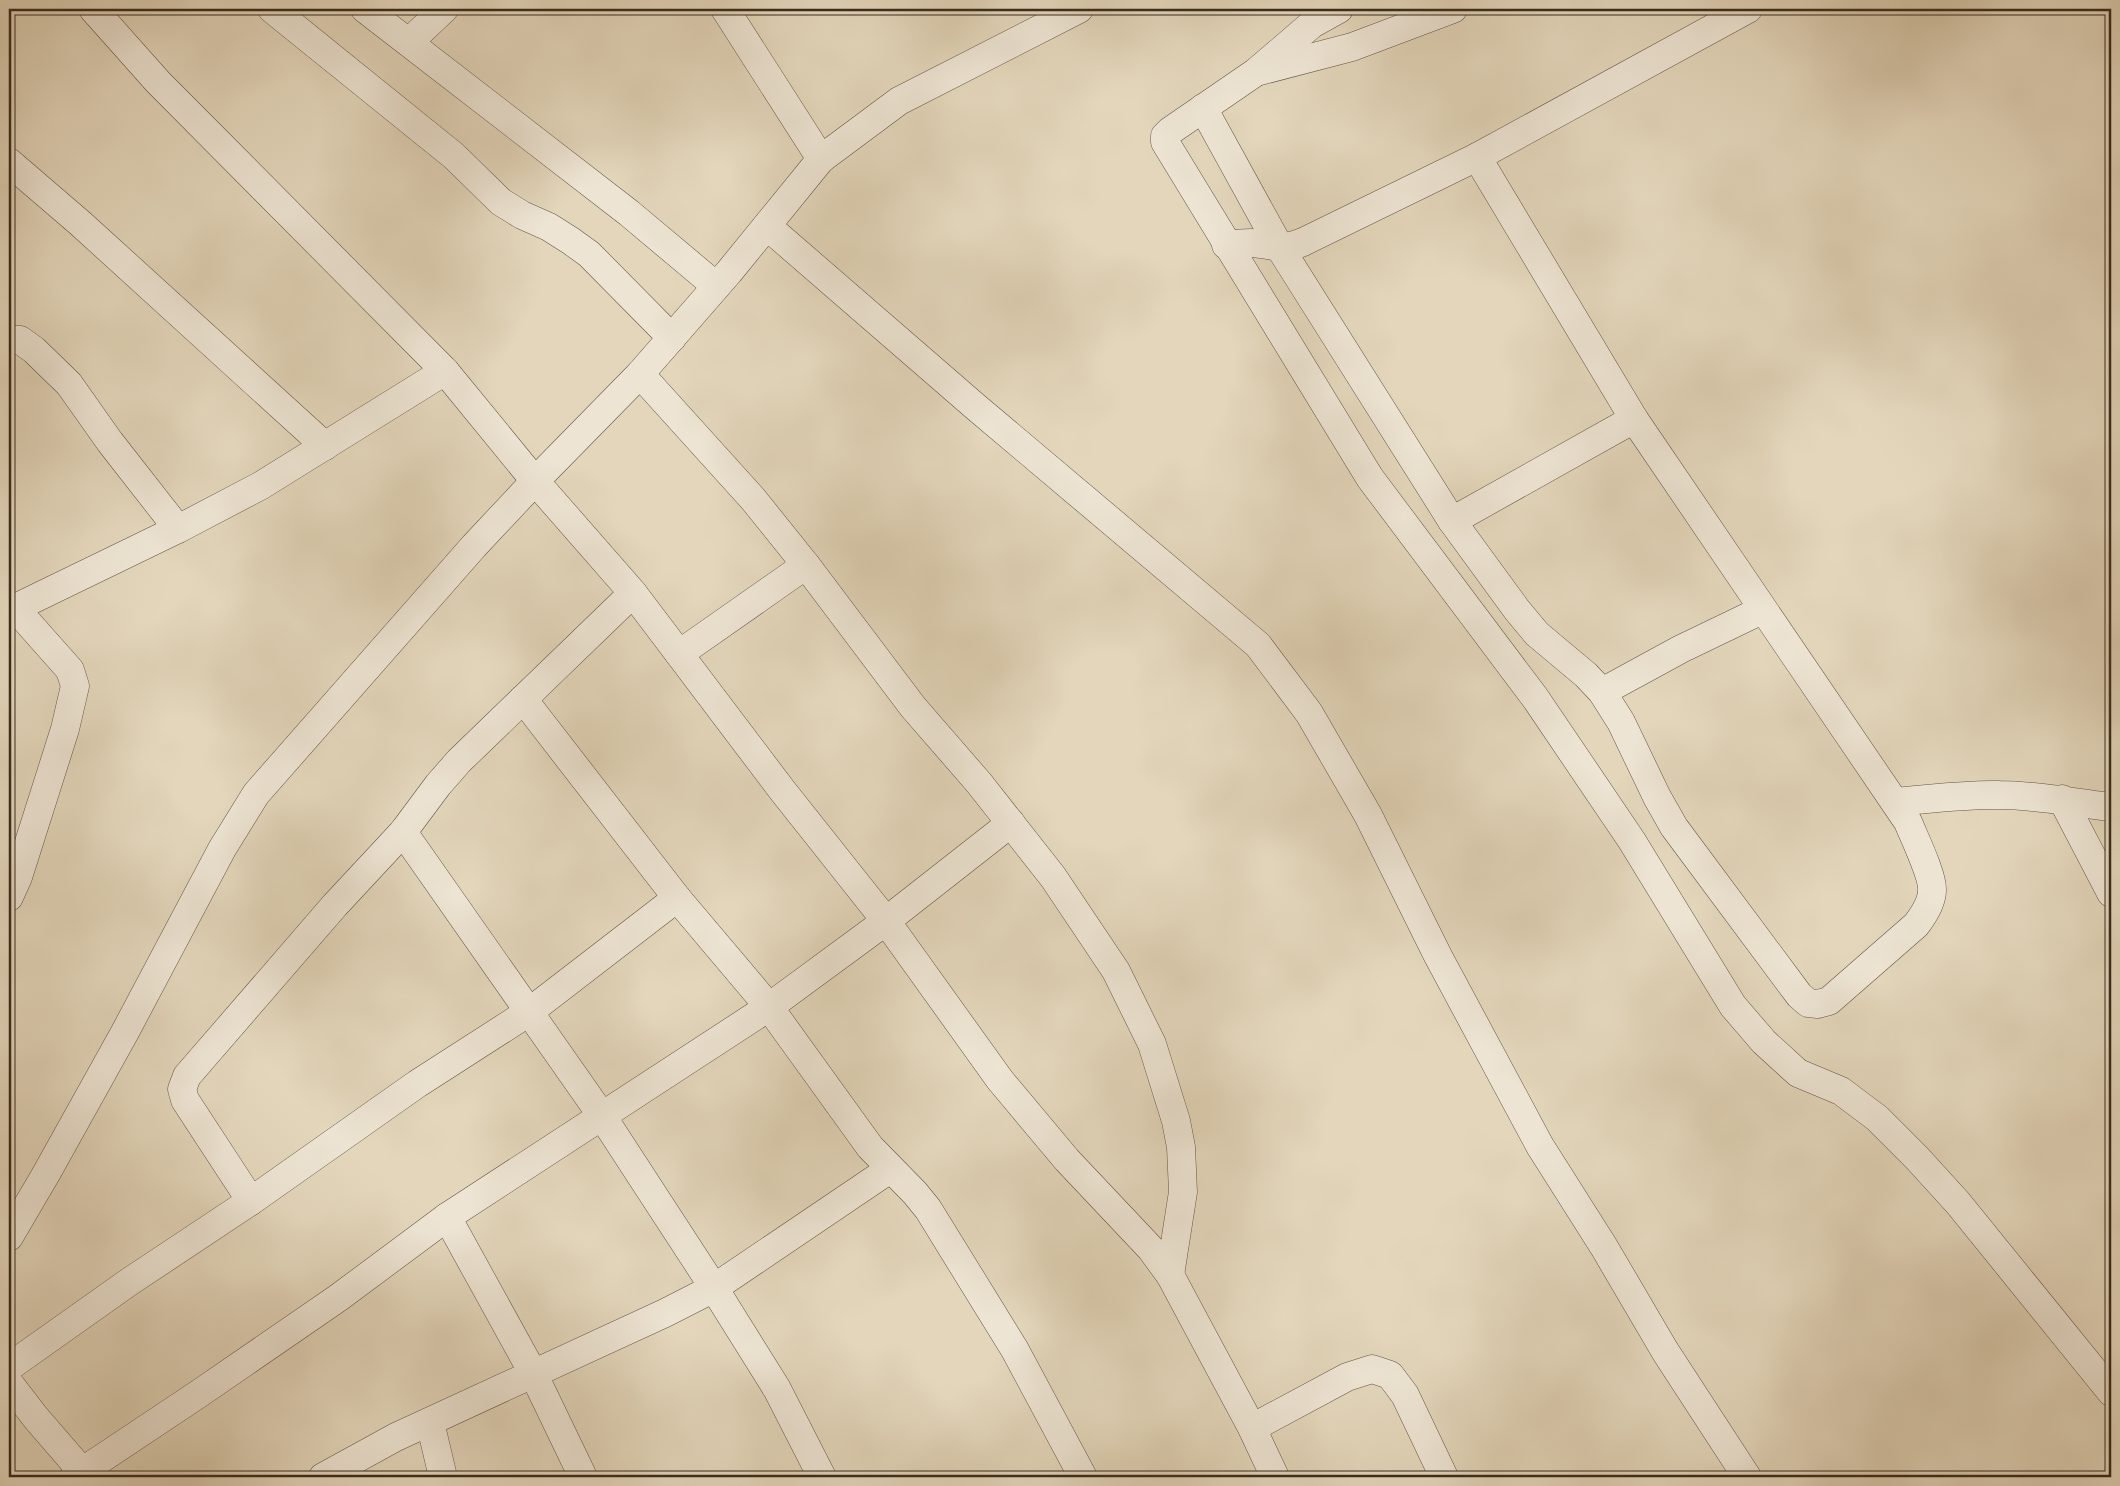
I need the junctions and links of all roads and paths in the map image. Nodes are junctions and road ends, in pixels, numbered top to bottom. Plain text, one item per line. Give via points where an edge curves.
1 (93, 9) edge
2 (272, 9) edge
3 (365, 9) edge
4 (444, 9) edge
5 (725, 9) edge
6 (1079, 9) edge
7 (1339, 9) edge
8 (1453, 9) edge
9 (1748, 9) edge
10 (409, 42) junction
11 (1256, 72) junction
12 (1203, 108) junction
13 (1477, 157) junction
14 (821, 159) junction
15 (9, 162) edge
16 (767, 226) junction
17 (1226, 245) junction
18 (1280, 248) junction
19 (709, 294) junction
20 (677, 331) junction
21 (9, 339) edge
22 (445, 371) junction
23 (640, 374) junction
24 (1634, 420) junction
25 (325, 446) junction
26 (535, 481) junction
27 (1452, 521) junction
28 (178, 529) junction
29 (806, 565) junction
30 (633, 593) junction
31 (12, 610) edge
32 (1762, 610) junction
33 (679, 654) junction
34 (1602, 692) junction
35 (523, 699) junction
36 (2062, 799) junction
37 (1895, 802) junction
38 (2111, 807) edge
39 (1011, 823) junction
40 (403, 832) junction
41 (2111, 893) edge
42 (9, 898) edge
43 (677, 898) junction
44 (886, 921) junction
45 (769, 1007) junction
46 (529, 1012) junction
47 (602, 1116) junction
48 (890, 1169) junction
49 (251, 1202) junction
50 (447, 1217) junction
51 (9, 1237) edge
52 (1170, 1275) junction
53 (714, 1288) junction
54 (9, 1367) edge
55 (533, 1373) junction
56 (9, 1383) edge
57 (2111, 1392) edge
58 (430, 1422) junction
59 (1252, 1428) junction
60 (81, 1475) edge
61 (323, 1477) edge
62 (443, 1477) edge
63 (583, 1477) edge
64 (822, 1477) edge
65 (1083, 1477) edge
66 (1274, 1477) edge
67 (1444, 1477) edge
68 (1747, 1477) edge

1 - 22 street via 158,82
2 - 20 street via 454,156 501,202 571,240
3 - 10 street
4 - 10 street
5 - 14 street
6 - 14 street via 899,101
7 - 11 street via 1312,24
8 - 11 street via 1352,47
9 - 13 street
10 - 19 street via 622,208
11 - 12 street
12 - 17 street via 1170,130 1165,142
12 - 18 street
13 - 18 street via 1303,242 1290,248
13 - 24 street
14 - 16 street
15 - 25 street
16 - 19 street
16 - 68 street via 1252,640 1277,670 1309,713 1368,815 1438,956 1540,1146 1665,1351
17 - 18 street via 1249,243
17 - 57 street via 1370,478 1536,700 1632,841 1733,1006 1764,1042 1798,1073 1841,1092 1877,1118 1918,1158
18 - 27 street
19 - 20 street
20 - 23 street
21 - 28 street via 20,340 34,350 69,384
22 - 25 street
22 - 26 street
23 - 26 street
23 - 29 street via 753,499
24 - 27 street
24 - 32 street
25 - 28 street via 260,486
26 - 30 street
26 - 51 street via 256,794
27 - 34 street via 1537,634
28 - 31 street
29 - 33 street
29 - 39 street via 913,707
30 - 33 street
30 - 35 street
31 - 42 street via 70,670 75,686 65,729
32 - 34 street
32 - 37 street
33 - 44 street
34 - 37 street via 1621,722 1674,826 1808,1003 1829,1001 1925,914 1932,889 1908,822
35 - 40 street via 438,785
35 - 43 street
36 - 37 street via 1972,795
36 - 38 street
36 - 41 street
39 - 44 street
39 - 52 street via 1053,877 1116,972 1152,1044 1176,1121 1182,1154 1183,1192
40 - 46 street
40 - 49 street via 187,1076 182,1089 185,1100
43 - 45 street
43 - 46 street
44 - 45 street
44 - 52 street via 1000,1080
45 - 47 street
45 - 48 street via 853,1124
46 - 47 street
46 - 49 street via 417,1084
47 - 50 street
47 - 53 street
48 - 53 street
48 - 65 street via 914,1192 939,1226 1016,1350
49 - 54 street via 129,1282
50 - 55 street
50 - 60 street via 299,1325
52 - 59 street
53 - 55 street
53 - 64 street via 777,1388
55 - 58 street
55 - 63 street
56 - 60 street
58 - 61 street
58 - 62 street
59 - 66 street
59 - 67 street via 1347,1377 1372,1369 1390,1375 1405,1395

